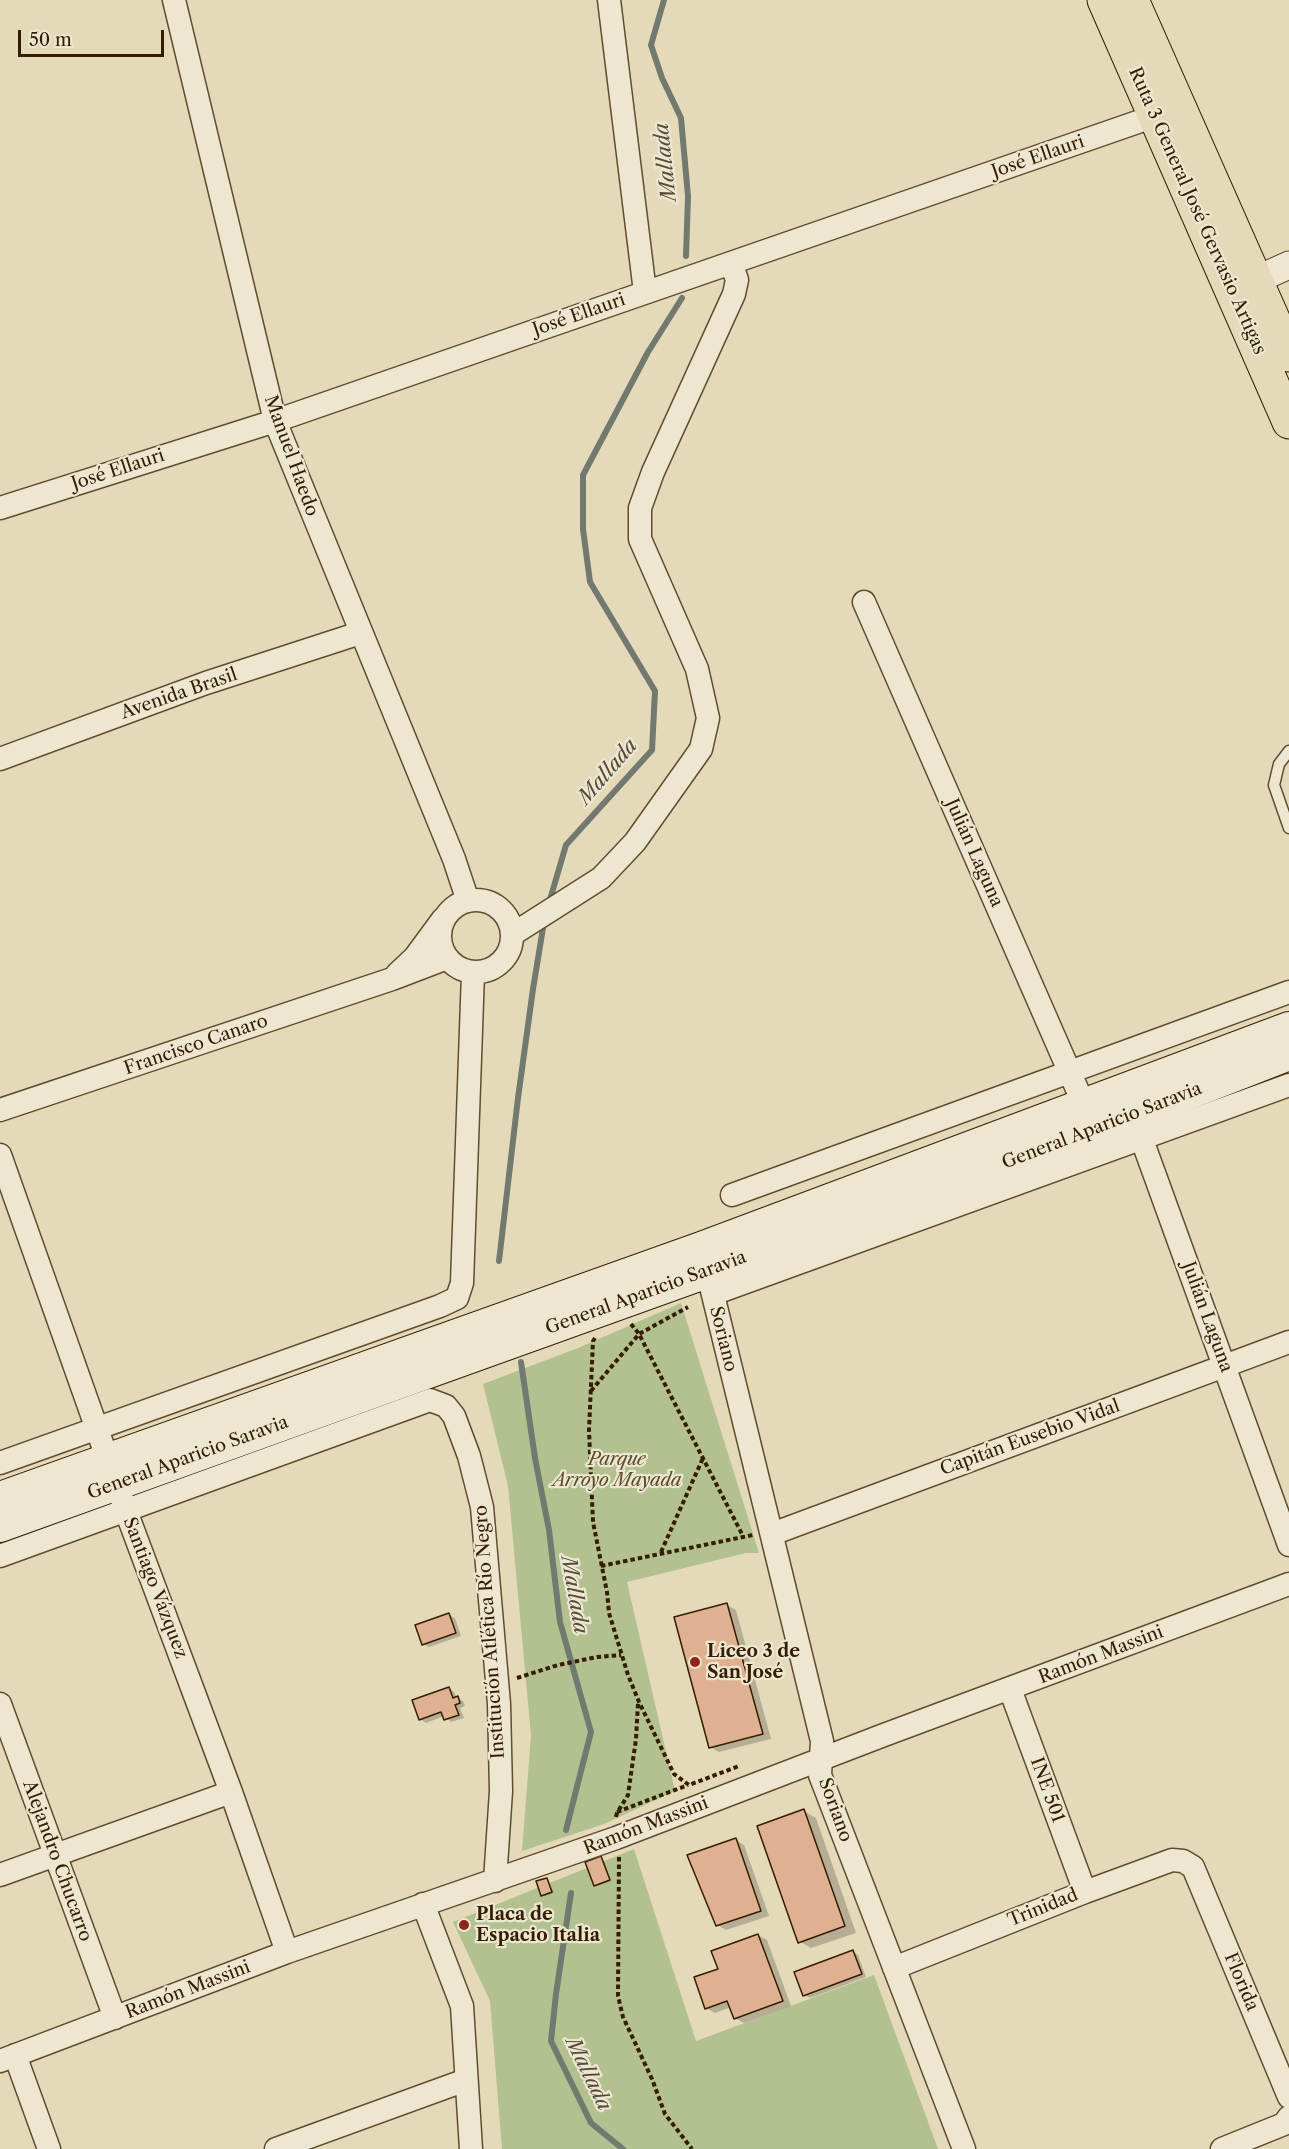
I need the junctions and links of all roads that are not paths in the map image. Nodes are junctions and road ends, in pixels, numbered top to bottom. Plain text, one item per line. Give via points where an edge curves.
1 (174, 0) edge
2 (609, 0) edge
3 (1104, 0) edge
4 (1132, 0) edge
5 (1155, 116) junction
6 (731, 263) junction
7 (1289, 265) edge
8 (1244, 285) junction
9 (645, 292) junction
10 (1289, 355) edge
11 (275, 421) junction
12 (1289, 422) edge
13 (0, 508) edge
14 (864, 602) dead end
15 (360, 633) junction
16 (1289, 751) edge
17 (0, 759) edge
18 (1289, 828) edge
19 (454, 859) junction
20 (468, 901) junction
21 (443, 919) junction
22 (516, 924) junction
23 (447, 958) junction
24 (473, 973) junction
25 (392, 979) junction
26 (1289, 992) edge
27 (1289, 1028) edge
28 (1289, 1054) edge
29 (1070, 1072) junction
30 (1289, 1085) edge
31 (1084, 1105) junction
32 (0, 1110) edge
33 (1132, 1115) junction
34 (0, 1155) edge
35 (732, 1195) dead end
36 (707, 1271) junction
37 (1289, 1342) edge
38 (1225, 1365) junction
39 (430, 1400) joint
40 (97, 1428) junction
41 (0, 1463) edge
42 (117, 1485) junction
43 (0, 1498) edge
44 (0, 1526) edge
45 (771, 1534) junction
46 (1289, 1545) edge
47 (0, 1556) edge
48 (1289, 1584) edge
49 (1010, 1689) junction
50 (0, 1704) edge
51 (820, 1759) junction
52 (231, 1792) junction
53 (55, 1855) junction
54 (1193, 1867) joint
55 (0, 1875) edge
56 (495, 1881) junction
57 (1085, 1892) junction
58 (423, 1904) junction
59 (287, 1952) junction
60 (894, 1968) junction
61 (115, 2018) junction
62 (8, 2058) edge
63 (466, 2080) junction
64 (1289, 2097) edge
65 (1289, 2117) edge
66 (49, 2149) edge
67 (276, 2149) edge
68 (471, 2149) edge
69 (964, 2149) edge
70 (1222, 2149) edge

1 - 11 street, Manuel Haedo
2 - 9 street
3 - 5 highway, Ruta 3 General José Gervasio Artigas
4 - 8 highway, Ruta 3 General José Gervasio Artigas
5 - 6 street, José Ellauri
5 - 8 highway, Ruta 3 General José Gervasio Artigas
6 - 9 street, José Ellauri
6 - 22 street via 737,280 734,294 640,508 640,538 697,669 708,718 701,748 635,842 601,878
7 - 8 street
8 - 10 highway, Ruta 3 General José Gervasio Artigas
8 - 12 highway, Ruta 3 General José Gervasio Artigas
9 - 11 street, José Ellauri
11 - 13 street, José Ellauri
11 - 15 street, Manuel Haedo
14 - 29 street, Julián Laguna
15 - 17 street, Avenida Brasil via 206,683
15 - 19 street, Manuel Haedo
16 - 18 lane via 1279,764 1274,785
19 - 20 street, Manuel Haedo
19 - 21 street via 454,885
20 - 21 street
20 - 22 street via 489,902
21 - 23 street via 439,939
21 - 25 street via 415,957
22 - 24 street via 502,962
23 - 24 street via 463,971
23 - 25 street, Francisco Canaro
24 - 40 street via 462,1282 457,1298
25 - 32 street, Francisco Canaro
26 - 29 street
27 - 33 main road, General Aparicio Saravia
28 - 33 main road, General Aparicio Saravia
29 - 31 street, Julián Laguna
29 - 35 street
30 - 33 street, General Aparicio Saravia
31 - 33 main road, General Aparicio Saravia
31 - 36 main road, General Aparicio Saravia
33 - 36 main road, General Aparicio Saravia
33 - 38 street, Julián Laguna
34 - 40 street, Santiago Vázquez
36 - 42 main road, General Aparicio Saravia
36 - 45 street, Soriano
37 - 38 street, Capitán Eusebio Vidal
38 - 45 street, Capitán Eusebio Vidal
38 - 46 street, Julián Laguna
39 - 42 street, General Aparicio Saravia
39 - 56 street, Institución Atlética Río Negro via 446,1406 454,1416 482,1507 497,1685 501,1791
40 - 41 street
40 - 42 street, Santiago Vázquez
42 - 43 main road, General Aparicio Saravia
42 - 44 main road, General Aparicio Saravia
42 - 47 street, General Aparicio Saravia
42 - 52 street, Santiago Vázquez
45 - 51 street, Soriano via 822,1741
48 - 49 street, Ramón Massini
49 - 51 street, Ramón Massini
49 - 57 street, INE 501
50 - 53 street, Alejandro Chucarro
51 - 56 street, Ramón Massini
51 - 60 street, Soriano via 820,1775
52 - 53 street
52 - 59 street, Santiago Vázquez
53 - 55 street
53 - 61 street, Alejandro Chucarro
54 - 57 street, Trinidad via 1173,1860
54 - 64 street, Florida
56 - 58 street, Ramón Massini
57 - 60 street, Trinidad
58 - 59 street, Ramón Massini
58 - 63 street via 462,2006
59 - 61 street, Ramón Massini
60 - 69 street, Soriano
61 - 62 street, Ramón Massini
62 - 66 street
63 - 67 street
63 - 68 street
65 - 70 street via 1284,2124

